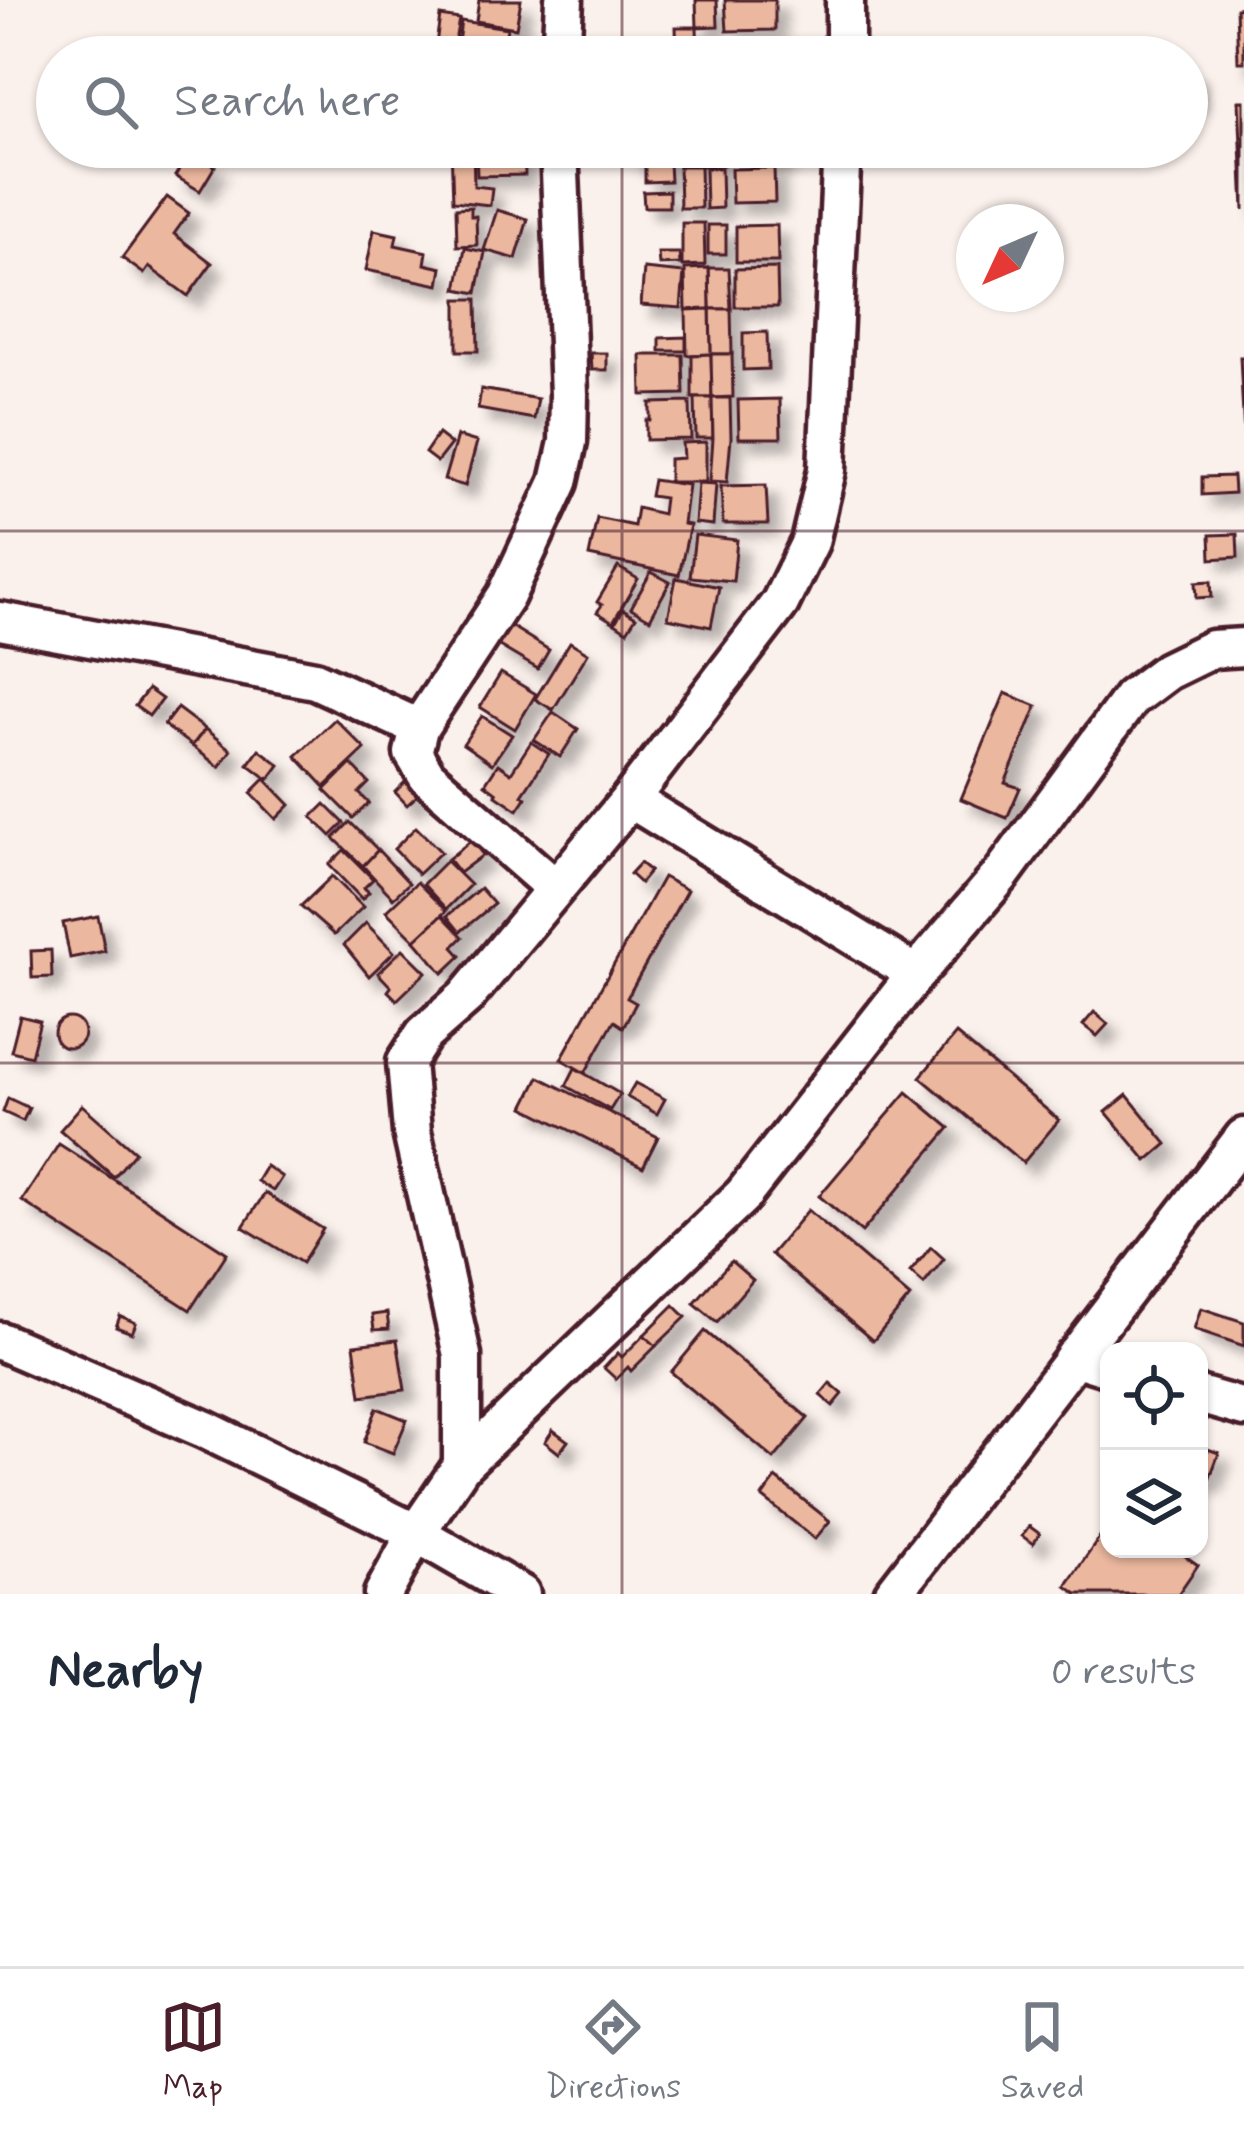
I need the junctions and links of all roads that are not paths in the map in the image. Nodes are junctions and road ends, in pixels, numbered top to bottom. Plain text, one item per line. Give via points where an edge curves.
1 (564, 0) edge
2 (845, 0) edge
3 (561, 36) edge
4 (845, 36) edge
5 (560, 168) edge
6 (841, 168) edge
7 (0, 620) edge
8 (1244, 647) edge
9 (419, 728) junction
10 (630, 799) junction
11 (556, 888) junction
12 (916, 974) junction
13 (1244, 1137) edge
14 (0, 1341) edge
15 (1092, 1362) edge
16 (1208, 1398) edge
17 (1244, 1408) edge
18 (462, 1465) junction
19 (416, 1533) junction
20 (906, 1589) edge
21 (383, 1594) edge
22 (521, 1594) edge

1 - 3 street
2 - 4 street
5 - 9 street via 569,394 559,482 506,596
6 - 10 street via 827,470 810,542 780,603
7 - 9 street via 315,680
8 - 12 street via 1212,649 1131,698 1001,875
9 - 11 street via 413,753 428,776
10 - 11 street
10 - 12 street
11 - 18 street via 406,1062 412,1132 462,1355
12 - 18 street via 743,1195
13 - 15 street
14 - 19 street
15 - 20 street
16 - 17 street
18 - 19 street
19 - 21 street
19 - 22 street

